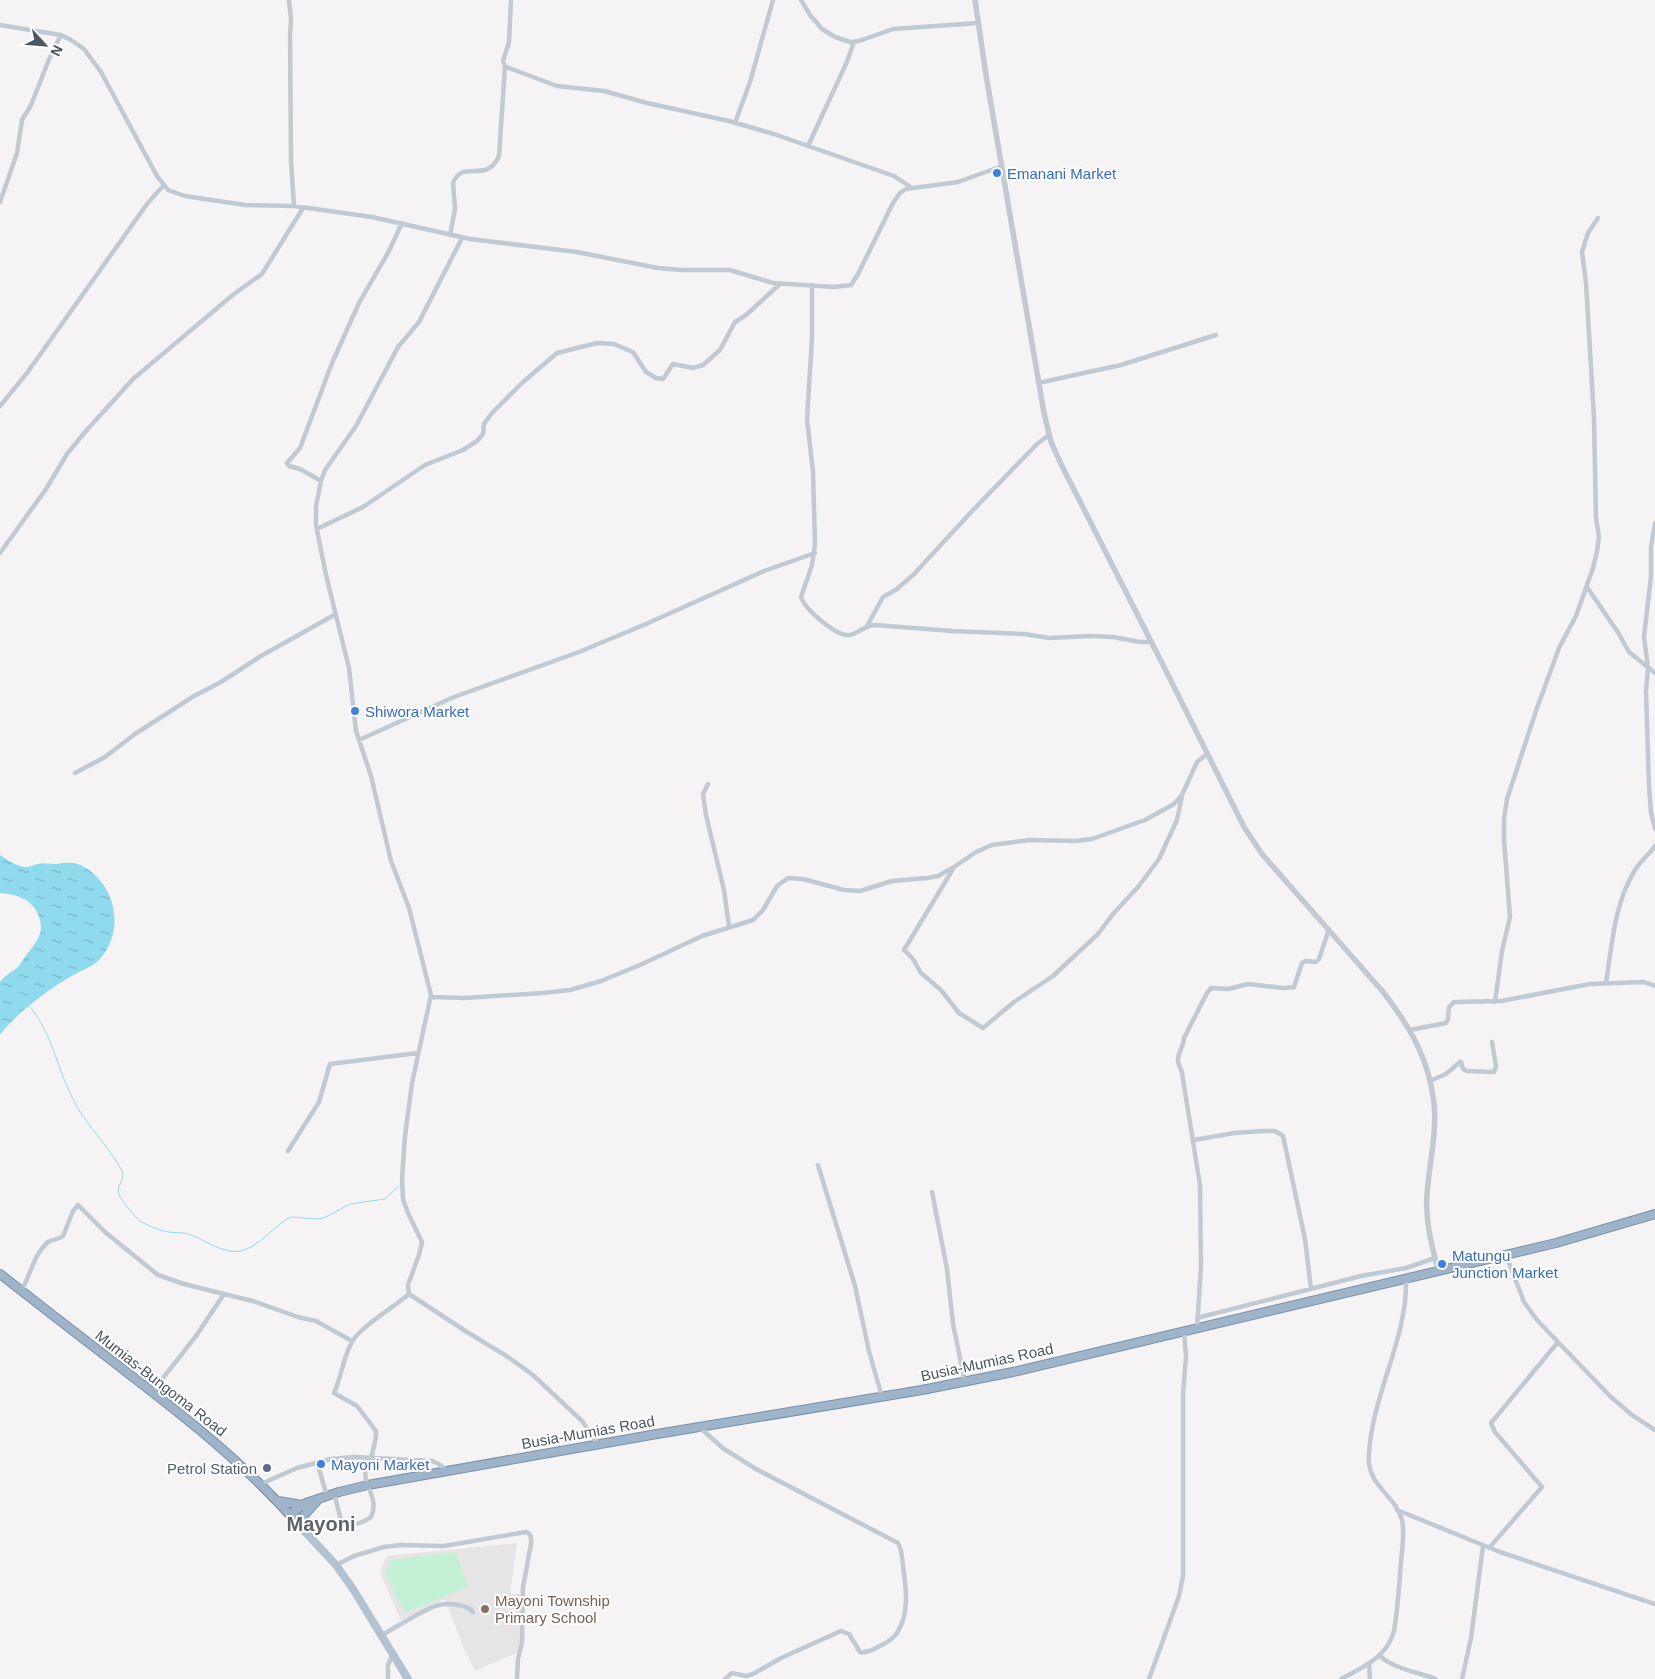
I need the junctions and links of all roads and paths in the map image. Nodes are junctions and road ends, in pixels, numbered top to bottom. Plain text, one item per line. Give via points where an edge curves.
1 (289, 0) edge
2 (511, 0) edge
3 (773, 0) edge
4 (802, 0) edge
5 (975, 0) edge
6 (978, 22) junction
7 (0, 25) edge
8 (61, 35) junction
9 (854, 42) junction
10 (505, 66) junction
11 (735, 123) junction
12 (808, 146) junction
13 (1002, 166) junction
14 (164, 186) junction
15 (912, 188) junction
16 (0, 202) edge
17 (294, 206) junction
18 (303, 208) junction
19 (1598, 218) dead end
20 (402, 223) junction
21 (450, 235) junction
22 (462, 238) junction
23 (780, 284) junction
24 (812, 285) junction
25 (1216, 335) dead end
26 (1038, 383) junction
27 (0, 406) edge
28 (1049, 435) junction
29 (321, 481) junction
30 (1655, 523) edge
31 (317, 529) junction
32 (0, 553) edge
33 (815, 553) junction
34 (1587, 586) junction
35 (336, 614) junction
36 (867, 626) junction
37 (1151, 642) junction
38 (1648, 668) junction
39 (1655, 673) edge
40 (359, 740) junction
41 (1207, 754) junction
42 (75, 772) dead end
43 (708, 784) dead end
44 (1182, 795) junction
45 (1655, 829) edge
46 (1655, 846) edge
47 (954, 867) junction
48 (729, 927) junction
49 (1329, 929) junction
50 (1606, 983) junction
51 (1655, 986) edge
52 (431, 997) junction
53 (1495, 1002) junction
54 (1410, 1030) junction
55 (1492, 1042) dead end
56 (418, 1053) junction
57 (1432, 1080) dead end
58 (1194, 1140) junction
59 (288, 1151) dead end
60 (818, 1165) dead end
61 (932, 1192) dead end
62 (1655, 1214) edge
63 (1506, 1255) junction
64 (1435, 1258) junction
65 (1438, 1270) junction
66 (0, 1274) edge
67 (1361, 1276) junction
68 (1406, 1279) junction
69 (1364, 1288) junction
70 (1311, 1289) junction
71 (21, 1290) junction
72 (224, 1294) junction
73 (409, 1294) junction
74 (1197, 1318) junction
75 (1197, 1328) junction
76 (1184, 1331) junction
77 (352, 1342) junction
78 (1558, 1342) junction
79 (965, 1382) junction
80 (152, 1392) junction
81 (882, 1397) junction
82 (699, 1427) junction
83 (1655, 1430) edge
84 (598, 1444) junction
85 (369, 1459) junction
86 (317, 1462) junction
87 (446, 1470) junction
88 (261, 1484) junction
89 (368, 1484) junction
90 (331, 1495) junction
91 (278, 1501) junction
92 (317, 1501) junction
93 (302, 1505) junction
94 (1397, 1510) junction
95 (291, 1516) junction
96 (297, 1523) junction
97 (1483, 1546) junction
98 (1489, 1548) junction
99 (336, 1565) junction
100 (1655, 1604) edge
101 (473, 1612) dead end
102 (382, 1635) junction
103 (393, 1653) junction
104 (1380, 1656) junction
105 (1369, 1663) junction
106 (388, 1679) edge
107 (408, 1679) edge
108 (516, 1679) edge
109 (725, 1679) edge
110 (1149, 1679) edge
111 (1341, 1679) edge
112 (1370, 1679) edge
113 (1436, 1679) edge
114 (1462, 1679) edge

1 - 17 street
2 - 10 street
3 - 11 street
4 - 9 street via 822,29 835,37
5 - 6 street
6 - 9 street via 893,29
6 - 13 street
7 - 8 street
8 - 14 street via 76,43 92,58
8 - 16 street via 22,120 17,153
9 - 12 street
10 - 11 street via 557,86 604,91
10 - 21 street via 499,156 492,168 464,172 454,180
11 - 12 street
12 - 15 street via 894,176
13 - 15 street via 958,182
13 - 26 street
14 - 17 street via 178,195 212,201
14 - 27 street via 147,204 28,373
15 - 24 street via 898,195 851,285
17 - 18 street
18 - 20 street
18 - 32 street via 262,274 137,376 85,432
19 - 34 street via 1589,230 1583,248 1599,537
20 - 21 street
20 - 29 street via 359,303 300,448 288,463 290,467
21 - 22 street
22 - 23 street via 577,252 666,269 735,271
22 - 29 street via 422,317 398,347 362,416 329,463
23 - 24 street
23 - 31 street via 735,322 721,348 709,361 697,368 673,364 663,379 646,372 633,352 614,344 597,343 556,354 491,414 477,441 426,465 363,506
24 - 33 street via 807,419 813,472
25 - 26 street via 1121,365
26 - 28 street
28 - 36 street via 914,574 883,597
28 - 37 street
29 - 31 street via 316,506
30 - 38 street via 1644,630
31 - 35 street
33 - 36 street via 802,600 838,633 850,634
33 - 40 street via 764,571 579,652 454,697
34 - 38 street via 1629,652
34 - 53 street via 1574,622 1555,659 1509,791 1504,840 1510,917
35 - 40 street via 349,668
35 - 42 street via 194,696 105,757
36 - 37 street via 1049,638 1113,637
37 - 41 street
38 - 39 street
38 - 45 street via 1649,786
40 - 52 street via 391,861 406,896
41 - 44 street via 1197,762
41 - 49 street via 1252,841
43 - 48 street via 703,794 706,815 724,890
44 - 47 street via 1159,813 1092,839 992,845
44 - 47 street via 1177,820 1158,863 1098,934 1053,976 983,1028 959,1012 921,973 904,950
46 - 50 street via 1635,871 1619,906
47 - 48 street via 934,877 896,880 855,892 788,878 777,886 756,918
48 - 52 street via 616,975 570,990 465,998
49 - 54 street via 1384,993
49 - 58 street via 1319,959 1302,963 1294,987 1248,984 1228,989 1213,988 1206,993 1187,1030 1178,1058
50 - 51 street via 1644,982
50 - 53 street
52 - 56 street
53 - 54 street via 1454,1002 1449,1007 1446,1023
54 - 64 street via 1424,1058 1434,1102 1427,1222
55 - 57 street via 1494,1072 1467,1071 1460,1062 1446,1074
56 - 59 street via 330,1064 319,1102
56 - 73 street via 406,1127 402,1189 422,1246 408,1285
58 - 70 street via 1263,1131 1275,1131 1282,1136 1305,1239
58 - 74 street via 1201,1190
60 - 81 street via 855,1286
61 - 79 street
62 - 63 highway, Busia-Mumias Road
63 - 65 highway, Busia-Mumias Road
63 - 78 street via 1524,1302
64 - 65 street
64 - 67 street via 1406,1268
65 - 68 highway, Busia-Mumias Road
66 - 71 highway, Mumias-Bungoma Road
67 - 69 street
67 - 70 street
68 - 69 highway, Busia-Mumias Road
68 - 94 street via 1403,1313 1369,1452 1371,1474
69 - 75 highway, Busia-Mumias Road
70 - 74 street
71 - 72 street via 35,1259 50,1241 63,1236 78,1205 105,1232 158,1275
71 - 80 highway, Mumias-Bungoma Road
72 - 77 street via 316,1321
72 - 80 street
73 - 77 street via 359,1332
73 - 84 street via 532,1375 582,1421
74 - 75 street
75 - 76 highway, Busia-Mumias Road
76 - 79 highway, Busia-Mumias Road
76 - 110 street via 1183,1576
77 - 85 street via 334,1393 357,1406 376,1431
78 - 83 street via 1614,1400
78 - 98 street via 1491,1423 1542,1487
79 - 81 highway, Busia-Mumias Road
80 - 88 highway, Mumias-Bungoma Road via 214,1441
81 - 82 highway, Busia-Mumias Road
82 - 84 highway, Busia-Mumias Road
82 - 109 street via 724,1449 750,1465 897,1542 907,1590 898,1631 873,1650 860,1652 849,1634 842,1631 753,1674 732,1674
84 - 87 highway, Busia-Mumias Road
85 - 86 street
85 - 87 street via 432,1461
85 - 89 street
86 - 88 street
86 - 90 street
87 - 89 highway, Busia-Mumias Road
88 - 91 highway, Mumias-Bungoma Road
89 - 90 highway, Busia-Mumias Road
89 - 90 street via 373,1510 371,1517 362,1522 342,1522
90 - 92 highway, Busia-Mumias Road
91 - 93 highway, Busia-Mumias Road
91 - 95 highway, Mumias-Bungoma Road
92 - 93 highway, Busia-Mumias Road
92 - 96 highway, Busia-Mumias Road
93 - 95 highway
94 - 97 street
94 - 104 street via 1403,1530 1397,1615 1392,1640
95 - 96 highway, Mumias-Bungoma Road
96 - 99 main road
97 - 98 street
97 - 114 street
98 - 100 street
99 - 102 main road
99 - 108 street via 389,1546 444,1546 528,1533 531,1544 523,1587 522,1643
101 - 102 street via 462,1606 440,1604
102 - 103 main road
103 - 106 street
103 - 107 main road
104 - 105 street
104 - 113 street via 1390,1664
105 - 111 street
105 - 112 street

